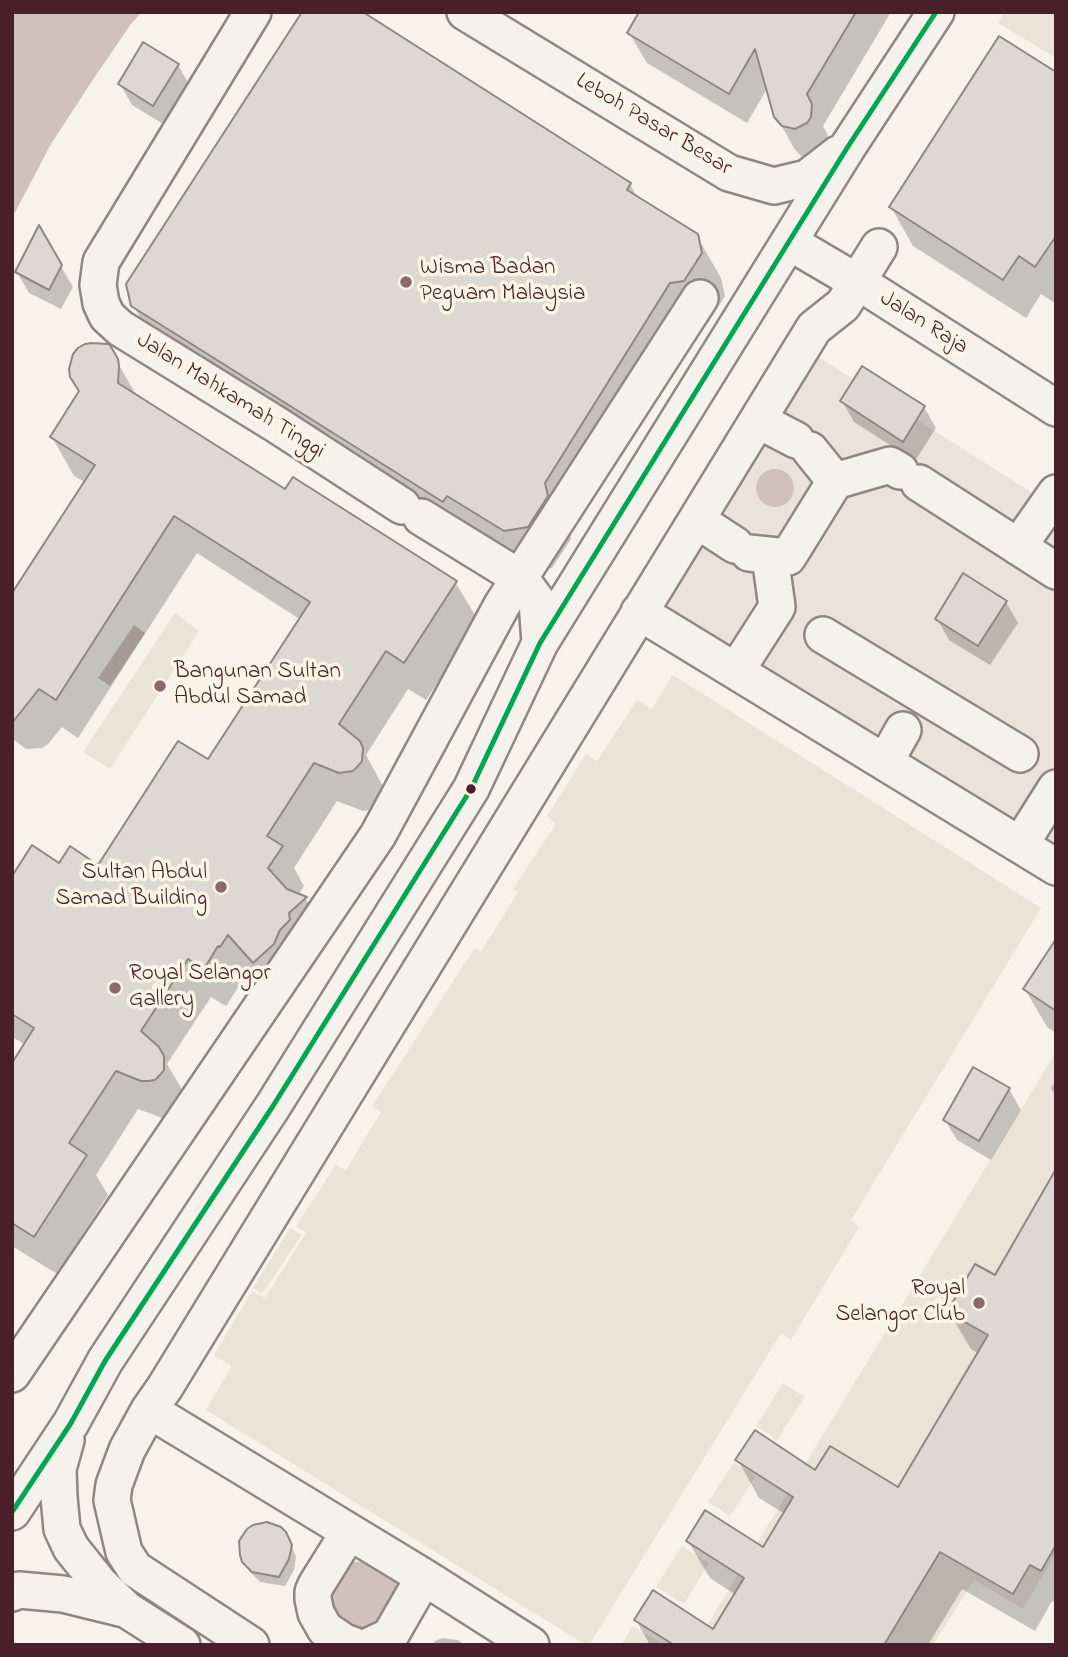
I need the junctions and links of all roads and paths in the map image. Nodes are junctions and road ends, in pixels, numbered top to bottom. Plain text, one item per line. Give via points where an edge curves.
1 (253, 12) edge
2 (465, 12) edge
3 (936, 12) edge
4 (847, 148) junction
5 (789, 242) junction
6 (879, 247) dead end
7 (857, 282) junction
8 (701, 298) dead end
9 (1056, 408) edge
10 (781, 432) junction
11 (835, 481) junction
12 (1056, 494) edge
13 (728, 538) junction
14 (1018, 547) junction
15 (1056, 571) edge
16 (520, 578) junction
17 (639, 612) junction
18 (801, 621) junction
19 (540, 643) junction
20 (736, 671) junction
21 (913, 712) junction
22 (885, 762) junction
23 (1041, 770) edge
24 (1020, 845) junction
25 (1056, 867) edge
26 (12, 1374) edge
27 (149, 1410) junction
28 (71, 1423) junction
29 (12, 1512) edge
30 (349, 1532) junction
31 (424, 1577) junction
32 (16, 1592) edge
33 (127, 1609) junction
34 (529, 1644) edge
35 (182, 1645) edge
36 (251, 1645) edge
37 (353, 1645) edge
38 (371, 1645) edge

1 - 16 street, Jalan Mahkamah Tinggi via 101,262 98,285 107,316
2 - 4 street, Leboh Pasar Besar via 729,173 774,186 807,178
3 - 4 street
4 - 5 street
5 - 7 street, Jalan Raja
5 - 19 street
6 - 7 street
7 - 9 street, Jalan Raja
7 - 10 street via 843,305 814,328
8 - 16 street
10 - 11 street
10 - 13 street
11 - 13 street via 788,557
11 - 14 street via 890,465
12 - 14 street
13 - 17 street
13 - 18 street
14 - 15 street
16 - 19 street, Jalan Mahkamah Tinggi via 537,601
16 - 26 street via 378,835
17 - 20 street
17 - 27 street
18 - 20 street
18 - 21 street
19 - 28 street via 471,789 273,1106 105,1360
20 - 22 street
21 - 22 street
21 - 23 street
22 - 24 street
23 - 24 street
24 - 25 street
27 - 30 street
27 - 36 street via 114,1485 112,1500 124,1552 135,1569
28 - 29 street
28 - 33 street via 58,1469 62,1529 77,1557
30 - 31 street
30 - 37 street via 316,1584 313,1599 325,1629
31 - 34 street
31 - 38 street via 390,1636
32 - 33 street via 63,1594
33 - 35 street

